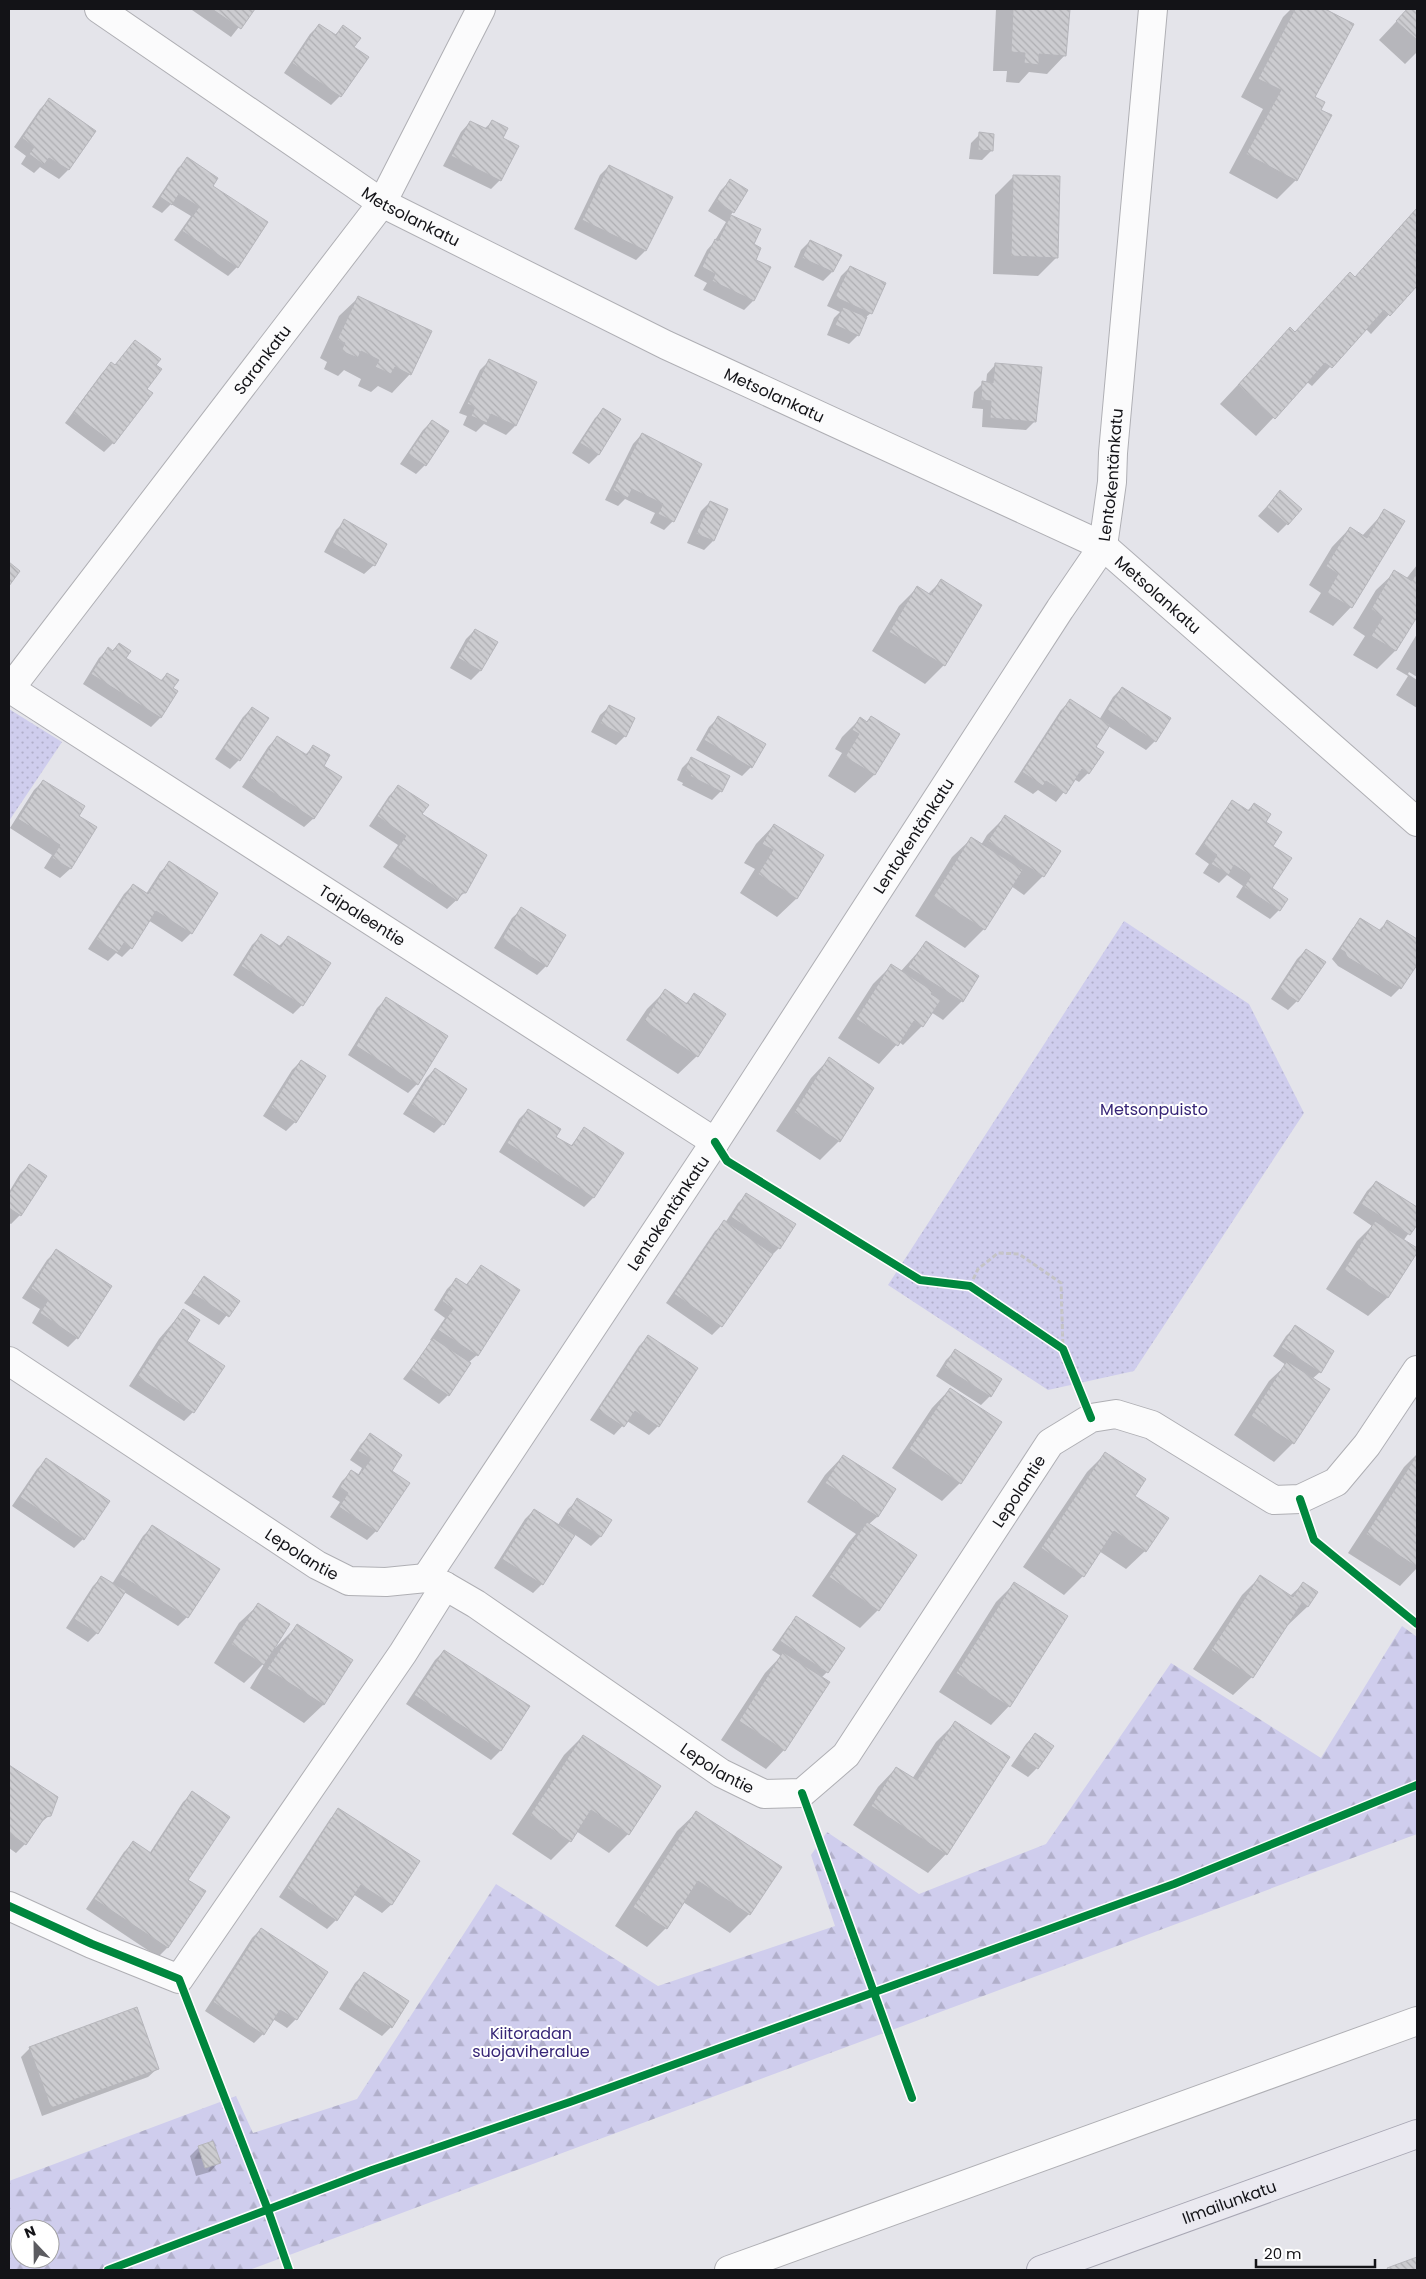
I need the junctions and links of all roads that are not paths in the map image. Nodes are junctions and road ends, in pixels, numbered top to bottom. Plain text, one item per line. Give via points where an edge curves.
1 (99, 9) edge
2 (482, 9) edge
3 (1153, 9) edge
4 (382, 202) junction
5 (1103, 546) junction
6 (9, 689) edge
7 (1413, 808) edge
8 (715, 1142) junction
9 (9, 1361) edge
10 (1417, 1370) edge
11 (435, 1582) junction
12 (9, 1906) edge
13 (1417, 2021) edge
14 (1417, 2134) edge
15 (729, 2270) edge
16 (1041, 2270) edge

1 - 4 street, Metsolankatu
2 - 4 street, Sarankatu
3 - 5 street, Lentokentänkatu via 1112,482
4 - 5 street, Metsolankatu via 666,345
4 - 6 street, Sarankatu
5 - 7 street, Metsolankatu
5 - 8 street, Lentokentänkatu
6 - 8 street, Taipaleentie
8 - 11 street, Lentokentänkatu
9 - 11 street, Lepolantie via 317,1565 348,1581
10 - 11 street, Lepolantie via 1367,1445 1336,1482 1300,1500 1274,1500 1152,1425 1116,1414 1091,1418 1050,1444 846,1755 802,1793 764,1794 721,1774 476,1604
11 - 12 street, Lentokentänkatu via 403,1653 179,1979
13 - 15 street
14 - 16 main road, Ilmailunkatu

